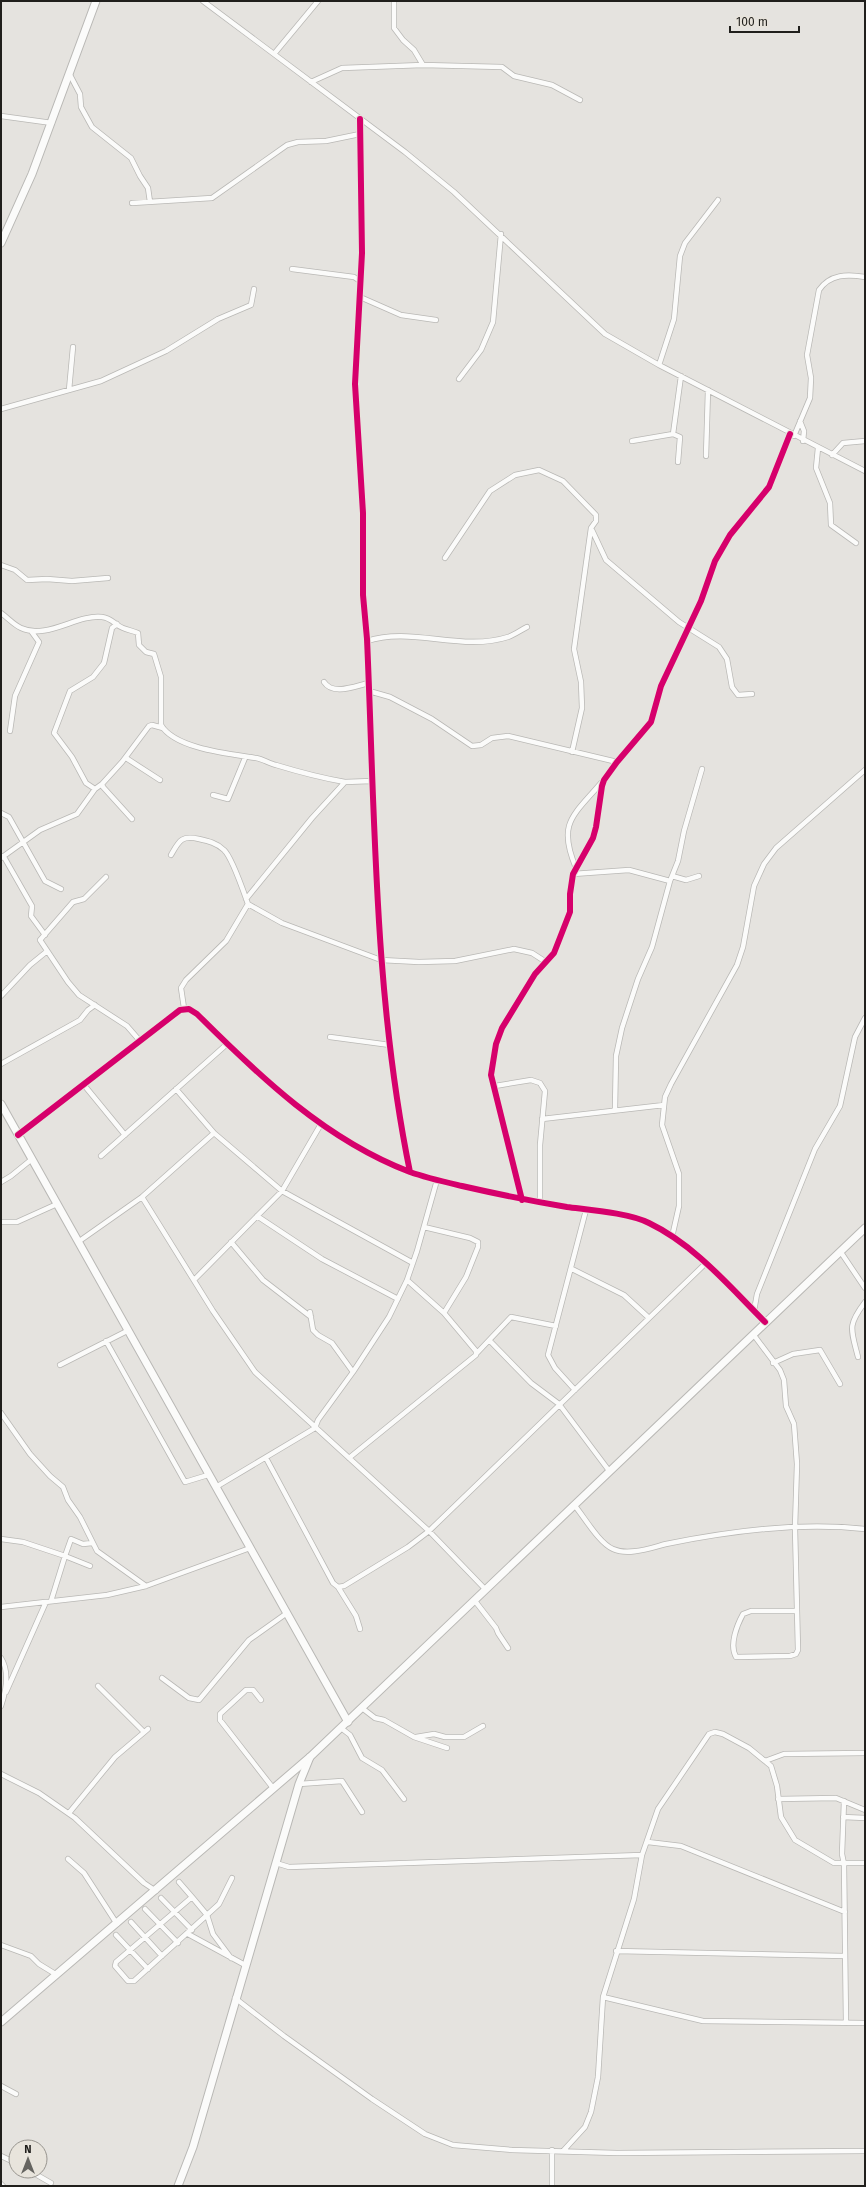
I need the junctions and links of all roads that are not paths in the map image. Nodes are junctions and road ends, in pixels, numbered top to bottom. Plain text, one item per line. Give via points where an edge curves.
1 (96, 1) edge
2 (203, 1) edge
3 (318, 1) edge
4 (394, 1) edge
5 (274, 54) junction
6 (423, 65) junction
7 (70, 75) junction
8 (311, 82) junction
9 (580, 100) dead end
10 (1, 116) edge
11 (360, 119) junction
12 (52, 123) junction
13 (360, 134) junction
14 (718, 200) dead end
15 (132, 202) dead end
16 (150, 202) junction
17 (501, 234) junction
18 (1, 243) edge
19 (292, 269) dead end
20 (865, 277) edge
21 (360, 280) junction
22 (254, 289) dead end
23 (360, 297) junction
24 (436, 320) dead end
25 (73, 347) dead end
26 (659, 365) junction
27 (681, 376) junction
28 (459, 379) dead end
29 (69, 390) junction
30 (708, 390) junction
31 (1, 408) edge
32 (800, 421) junction
33 (673, 434) junction
34 (792, 435) junction
35 (632, 440) dead end
36 (803, 440) junction
37 (865, 441) edge
38 (818, 448) junction
39 (832, 455) junction
40 (706, 456) dead end
41 (678, 462) dead end
42 (865, 471) edge
43 (591, 528) junction
44 (856, 543) dead end
45 (445, 558) dead end
46 (1, 565) edge
47 (108, 578) dead end
48 (1, 613) edge
49 (117, 624) junction
50 (527, 627) dead end
51 (688, 628) junction
52 (31, 631) junction
53 (367, 641) junction
54 (324, 682) dead end
55 (369, 683) junction
56 (369, 691) junction
57 (752, 694) dead end
58 (163, 728) junction
59 (10, 731) dead end
60 (572, 752) junction
61 (126, 758) junction
62 (245, 758) junction
63 (617, 762) junction
64 (702, 769) dead end
65 (865, 770) edge
66 (160, 780) dead end
67 (604, 780) junction
68 (372, 781) junction
69 (345, 782) junction
70 (102, 784) junction
71 (95, 789) junction
72 (212, 796) dead end
73 (1, 813) edge
74 (132, 819) dead end
75 (22, 842) junction
76 (171, 855) dead end
77 (2, 857) edge
78 (576, 868) junction
79 (574, 874) junction
80 (672, 876) junction
81 (699, 876) dead end
82 (106, 877) dead end
83 (670, 881) junction
84 (61, 888) dead end
85 (246, 899) junction
86 (248, 904) junction
87 (45, 935) junction
88 (46, 952) junction
89 (380, 960) junction
90 (546, 962) junction
91 (1, 996) edge
92 (95, 1005) junction
93 (184, 1008) junction
94 (865, 1018) edge
95 (330, 1037) dead end
96 (140, 1042) junction
97 (227, 1044) junction
98 (390, 1045) junction
99 (1, 1064) edge
100 (84, 1085) junction
101 (495, 1086) junction
102 (176, 1089) junction
103 (1, 1104) edge
104 (664, 1105) junction
105 (615, 1109) junction
106 (542, 1119) junction
107 (321, 1124) junction
108 (214, 1133) junction
109 (18, 1135) junction
110 (125, 1135) junction
111 (101, 1156) dead end
112 (32, 1159) junction
113 (410, 1172) junction
114 (437, 1180) junction
115 (1, 1182) edge
116 (282, 1191) junction
117 (142, 1197) junction
118 (522, 1200) junction
119 (540, 1202) junction
120 (57, 1204) junction
121 (586, 1210) junction
122 (257, 1216) junction
123 (1, 1222) edge
124 (424, 1227) junction
125 (865, 1228) edge
126 (672, 1237) junction
127 (78, 1242) junction
128 (231, 1242) junction
129 (840, 1251) junction
130 (412, 1263) junction
131 (706, 1263) junction
132 (572, 1269) junction
133 (194, 1280) junction
134 (406, 1280) junction
135 (865, 1288) edge
136 (398, 1300) junction
137 (865, 1302) edge
138 (754, 1311) junction
139 (310, 1312) dead end
140 (444, 1313) junction
141 (311, 1317) junction
142 (649, 1318) junction
143 (765, 1322) junction
144 (556, 1326) junction
145 (127, 1330) junction
146 (753, 1334) junction
147 (490, 1341) junction
148 (106, 1342) junction
149 (476, 1354) junction
150 (858, 1357) dead end
151 (773, 1363) junction
152 (60, 1365) dead end
153 (353, 1372) junction
154 (840, 1384) dead end
155 (575, 1390) junction
156 (559, 1404) junction
157 (1, 1413) edge
158 (315, 1428) junction
159 (266, 1458) junction
160 (349, 1458) junction
161 (610, 1472) junction
162 (208, 1475) junction
163 (216, 1487) junction
164 (575, 1506) junction
165 (795, 1528) junction
166 (865, 1528) edge
167 (429, 1531) junction
168 (1, 1539) edge
169 (92, 1543) junction
170 (250, 1548) junction
171 (65, 1556) junction
172 (90, 1566) dead end
173 (146, 1586) junction
174 (338, 1587) junction
175 (486, 1590) junction
176 (475, 1601) junction
177 (48, 1602) junction
178 (1, 1607) edge
179 (795, 1611) junction
180 (287, 1613) junction
181 (360, 1629) dead end
182 (508, 1648) dead end
183 (1, 1658) edge
184 (162, 1678) dead end
185 (98, 1686) dead end
186 (6, 1692) junction
187 (261, 1700) dead end
188 (1, 1706) edge
189 (362, 1708) junction
190 (348, 1722) junction
191 (482, 1726) dead end
192 (341, 1728) junction
193 (414, 1738) junction
194 (447, 1748) dead end
195 (865, 1753) edge
196 (310, 1757) junction
197 (765, 1761) junction
198 (1, 1774) edge
199 (299, 1784) junction
200 (273, 1788) junction
201 (404, 1799) dead end
202 (778, 1799) junction
203 (844, 1802) junction
204 (865, 1810) edge
205 (362, 1812) dead end
206 (69, 1813) junction
207 (843, 1817) junction
208 (865, 1818) edge
209 (648, 1842) junction
210 (642, 1855) junction
211 (68, 1859) dead end
212 (276, 1863) junction
213 (865, 1863) edge
214 (844, 1864) junction
215 (232, 1878) dead end
216 (179, 1882) dead end
217 (156, 1891) junction
218 (192, 1897) junction
219 (161, 1898) dead end
220 (145, 1909) dead end
221 (174, 1912) junction
222 (845, 1912) junction
223 (207, 1915) junction
224 (131, 1922) dead end
225 (117, 1924) junction
226 (160, 1925) junction
227 (190, 1932) junction
228 (116, 1935) dead end
229 (145, 1937) junction
230 (178, 1943) junction
231 (1, 1945) edge
232 (130, 1950) junction
233 (616, 1950) junction
234 (162, 1956) junction
235 (845, 1956) junction
236 (231, 1958) junction
237 (245, 1966) junction
238 (148, 1969) junction
239 (57, 1975) junction
240 (603, 1997) junction
241 (235, 1998) junction
242 (1, 2022) edge
243 (846, 2023) junction
244 (865, 2023) edge
245 (1, 2086) edge
246 (16, 2094) dead end
247 (552, 2150) junction
248 (865, 2150) edge
249 (563, 2151) junction
250 (44, 2179) edge
251 (51, 2183) dead end
252 (1, 2184) edge
253 (3, 2186) edge
254 (178, 2186) edge
255 (552, 2186) edge

1 - 7 main road
2 - 5 street
3 - 5 street
4 - 6 street via 394,28 414,50
5 - 8 street
6 - 8 street via 342,68
6 - 9 street via 502,67 514,76 552,85
7 - 12 main road
7 - 16 street via 80,94 81,107 92,127 131,158 148,188
8 - 11 street
10 - 12 street
11 - 13 street
11 - 17 street via 454,192
12 - 18 main road
13 - 16 street via 287,145 212,198
13 - 21 street
14 - 26 street via 685,243 680,256 674,319
15 - 16 street
17 - 26 street via 553,287 605,334
17 - 28 street via 493,322 481,350
19 - 21 street via 354,277
20 - 32 street via 837,276 824,282 819,290 807,355 811,378 810,398
21 - 23 street
22 - 29 street via 251,305 218,320 166,351 101,381
23 - 24 street via 400,315
23 - 53 street via 355,384
25 - 29 street
26 - 27 street
27 - 30 street
27 - 33 street
29 - 31 street
30 - 34 street
30 - 40 street
32 - 34 street
32 - 36 street via 804,431
33 - 35 street
33 - 41 street via 680,437
34 - 36 street
34 - 51 street via 769,487 723,546
36 - 38 street
37 - 39 street via 843,443
38 - 39 street
38 - 44 street via 816,468 830,503 831,525
39 - 42 street
43 - 45 street via 596,521 596,515 563,481 539,470 515,475 490,491
43 - 51 street via 606,560
43 - 60 street via 574,649 581,682 582,708
46 - 47 street via 15,570 27,580 72,581
48 - 52 street via 21,628
49 - 52 street via 112,619 101,617 58,628
49 - 58 street via 138,633 139,645 146,652 154,654 161,677
49 - 71 street via 112,628 104,663 93,677 70,691 54,733 72,757 86,783
50 - 53 street via 508,638 477,642 382,636
51 - 57 street via 719,647 727,659 732,687 738,695
51 - 63 street via 661,686 651,722
52 - 59 street via 39,642 15,696
53 - 55 street
54 - 55 street via 328,688 335,690
55 - 56 street
56 - 60 street via 390,697 432,719 472,746 481,745 492,738 508,736
56 - 68 street
58 - 61 street via 149,726
58 - 62 street via 187,744
60 - 63 street
61 - 66 street
61 - 70 street
62 - 69 street via 258,758 319,777
62 - 72 street via 228,799
63 - 67 street
64 - 80 street
65 - 104 street via 776,848 764,864 754,886 743,947 737,965 671,1084
67 - 78 street via 593,838
67 - 78 street via 570,820 567,834 568,849
68 - 69 street
68 - 89 street
69 - 85 street
70 - 71 street
70 - 74 street
71 - 75 street via 77,814 40,830
73 - 75 street via 9,816
75 - 77 street
75 - 84 street via 45,881
76 - 85 street via 180,840 188,836 212,842 225,851
77 - 87 street via 32,906 31,916
78 - 79 street
79 - 83 street via 629,870
79 - 90 street via 570,912 554,953
80 - 81 street via 686,880
80 - 83 street
82 - 87 street via 84,899 73,902
83 - 105 street via 652,947 638,979 622,1028 616,1056
85 - 86 street
86 - 89 street via 282,923
86 - 93 street via 226,941 181,988
87 - 88 street via 40,940
88 - 91 street
88 - 92 street via 75,991
89 - 90 street via 455,961 514,949 532,953
89 - 98 street
90 - 101 street via 535,974 502,1028 491,1069
92 - 96 street via 127,1026
92 - 99 street via 80,1020
93 - 96 street
93 - 97 street via 197,1014
94 - 138 street via 855,1037 840,1106 815,1149 757,1294
95 - 98 street
96 - 100 street
97 - 102 street
97 - 107 street via 273,1087
98 - 113 street
100 - 109 street
100 - 110 street
101 - 106 street via 531,1080 540,1083 545,1091
101 - 118 street
102 - 108 street
102 - 110 street
103 - 109 main road
104 - 105 street
104 - 126 street via 662,1125 678,1174 679,1206
105 - 106 street
106 - 119 street
107 - 113 street via 363,1149
107 - 116 street
108 - 116 street
108 - 117 street
109 - 112 main road
110 - 111 street
112 - 115 street
112 - 120 main road
113 - 114 street
114 - 118 street
114 - 124 street
116 - 122 street
116 - 130 street
117 - 127 street
117 - 133 street
118 - 119 street
119 - 121 street
120 - 123 street via 17,1222
120 - 127 main road
121 - 126 street via 644,1221
121 - 132 street
122 - 128 street
122 - 136 street via 322,1259
124 - 130 street
124 - 140 street via 478,1242 466,1276
125 - 129 main road
126 - 131 street
127 - 145 main road
128 - 133 street
128 - 141 street via 263,1280
129 - 135 street
129 - 143 main road
130 - 134 street
131 - 138 street
131 - 142 street
132 - 142 street via 624,1296
132 - 144 street
133 - 158 street via 255,1372
134 - 136 street
134 - 140 street
136 - 153 street
137 - 150 street via 851,1326
138 - 143 street
139 - 141 street
140 - 149 street
141 - 153 street via 313,1330 332,1343
142 - 155 street
143 - 146 main road
144 - 147 street via 511,1317
144 - 155 street via 548,1349 548,1359
145 - 148 street
145 - 162 main road
146 - 151 street
146 - 161 main road
147 - 149 street
147 - 156 street via 531,1383
148 - 152 street
148 - 162 street via 185,1482
149 - 160 street via 472,1360
151 - 154 street via 793,1354 820,1350
151 - 165 street via 780,1370 784,1380 786,1406 794,1424 798,1464
153 - 158 street via 318,1420
155 - 156 street
156 - 161 street
156 - 167 street
157 - 169 street via 30,1454 63,1487
158 - 159 street
158 - 160 street
159 - 163 street
159 - 174 street via 316,1555 332,1583
160 - 167 street
161 - 164 main road
162 - 163 main road
163 - 170 main road
164 - 165 street via 606,1545 630,1552 692,1539 762,1529
164 - 175 main road
165 - 166 street
165 - 179 street
167 - 174 street via 401,1551 344,1586
167 - 175 street
168 - 171 street via 23,1542
169 - 171 street via 83,1544 71,1539
169 - 173 street via 97,1551
170 - 173 street
170 - 180 main road
171 - 172 street
171 - 177 street
173 - 177 street via 107,1595
174 - 181 street via 356,1616
175 - 176 main road
176 - 182 street
176 - 189 main road
177 - 178 street
177 - 186 street
179 - 179 street via 798,1650 796,1654 736,1657 733,1653 736,1631 743,1614 751,1611
180 - 184 street via 248,1640 200,1700 189,1698
180 - 190 main road
183 - 186 street via 6,1668
185 - 206 street via 146,1731 115,1757
186 - 188 street
187 - 200 street via 253,1690 246,1690 220,1714 220,1720
189 - 190 main road
189 - 193 street via 375,1718 384,1720
190 - 192 main road
191 - 193 street via 464,1737 434,1734
192 - 196 main road
192 - 201 street via 350,1735 362,1758 382,1770
193 - 194 street
195 - 197 street via 784,1754
196 - 199 main road
196 - 200 main road
197 - 202 street via 771,1766
197 - 209 street via 750,1748 723,1734 709,1734 658,1809
198 - 206 street via 39,1793
199 - 205 street via 342,1781
199 - 212 main road
200 - 217 main road
202 - 203 street via 830,1798
202 - 214 street via 781,1817 794,1840 834,1864
203 - 204 street
203 - 207 street
206 - 217 street via 144,1883
207 - 208 street
207 - 214 street
209 - 210 street
209 - 222 street via 682,1846
210 - 212 street via 289,1867
210 - 233 street via 634,1899
211 - 225 street via 84,1873
212 - 237 main road
213 - 214 street
214 - 222 street
215 - 223 street via 219,1904
216 - 218 street
217 - 225 main road
218 - 221 street
218 - 223 street
219 - 221 street
220 - 226 street
221 - 226 street
221 - 227 street
222 - 235 street
223 - 227 street
223 - 236 street via 213,1934
224 - 229 street
225 - 239 main road
226 - 229 street
226 - 230 street
227 - 230 street
227 - 236 street
228 - 232 street
229 - 232 street
229 - 234 street
230 - 234 street
231 - 239 street via 31,1956
232 - 238 street
232 - 238 street via 115,1964 128,1981 134,1981
233 - 235 street
233 - 240 street
234 - 238 street
235 - 243 street
236 - 237 street
237 - 241 main road
239 - 242 main road
240 - 243 street via 703,2021
240 - 249 street via 596,2096 585,2127
241 - 247 street via 308,2054 425,2134 453,2145 512,2150
241 - 254 main road via 193,2147
243 - 244 street
245 - 246 street
247 - 249 street
247 - 255 street
248 - 249 street via 682,2154
250 - 251 street
252 - 253 street

